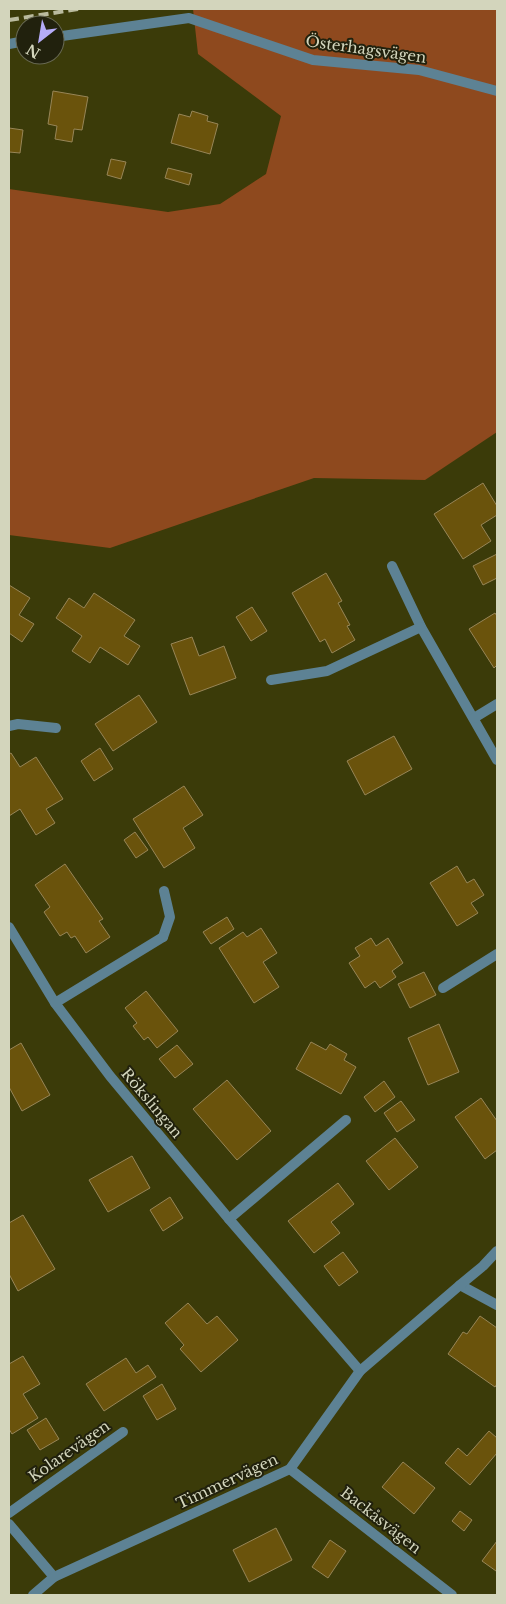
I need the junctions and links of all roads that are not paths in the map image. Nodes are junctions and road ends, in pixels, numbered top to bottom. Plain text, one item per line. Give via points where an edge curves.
1 (65, 36) edge
2 (497, 91) edge
3 (392, 566) dead end
4 (421, 627) junction
5 (270, 680) dead end
6 (497, 704) edge
7 (474, 718) junction
8 (9, 726) edge
9 (56, 728) dead end
10 (497, 760) edge
11 (164, 891) dead end
12 (9, 927) edge
13 (497, 954) edge
14 (443, 988) dead end
15 (55, 1003) junction
16 (346, 1120) dead end
17 (229, 1219) junction
18 (497, 1251) edge
19 (460, 1285) junction
20 (497, 1305) edge
21 (360, 1371) junction
22 (123, 1432) dead end
23 (290, 1469) junction
24 (9, 1513) edge
25 (9, 1524) edge
26 (54, 1577) junction
27 (33, 1595) edge
28 (452, 1595) edge

1 - 2 street, Österhagsvägen via 189,18 313,60 419,70
3 - 4 street
4 - 5 street via 327,671
4 - 7 street
6 - 7 street
7 - 10 street
8 - 9 street
11 - 15 street via 170,917 163,937
12 - 15 street, Rökslingan
13 - 14 street
15 - 17 street, Rökslingan via 110,1076
16 - 17 street
17 - 21 street, Rökslingan
18 - 19 street, Timmervägen
19 - 20 street
19 - 21 street, Timmervägen
21 - 23 street, Timmervägen
22 - 24 street, Kolarevägen
23 - 26 street, Timmervägen
23 - 28 street, Backåsvägen
25 - 26 street
26 - 27 street, Timmervägen

